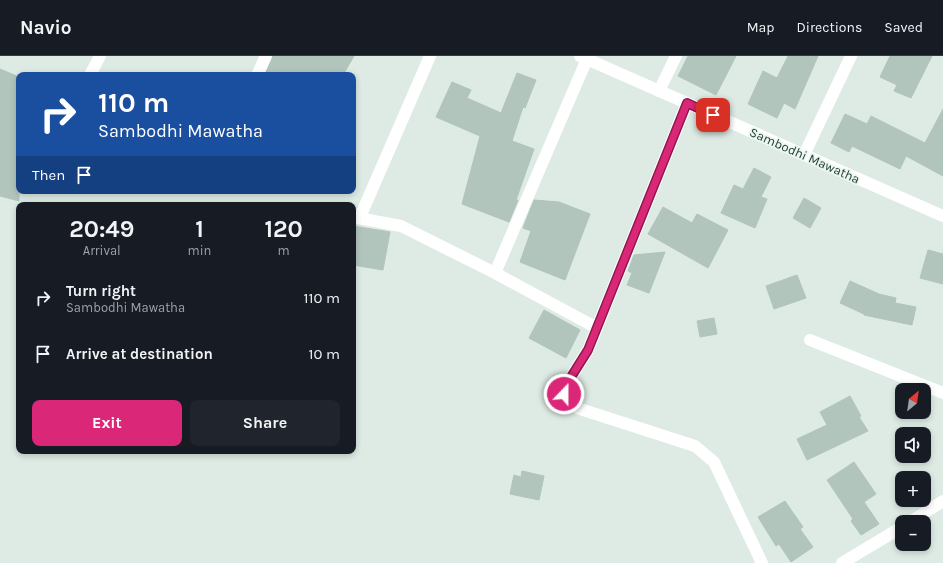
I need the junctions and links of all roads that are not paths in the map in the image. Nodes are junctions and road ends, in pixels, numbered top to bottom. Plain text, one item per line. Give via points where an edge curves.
1 (100, 56) edge
2 (266, 56) edge
3 (430, 56) edge
4 (676, 56) edge
5 (851, 56) edge
6 (583, 58) edge
7 (92, 72) edge
8 (258, 72) edge
9 (659, 91) junction
10 (687, 103) junction
11 (804, 155) junction
12 (943, 216) edge
13 (356, 217) edge
14 (495, 273) junction
15 (596, 328) junction
16 (810, 340) dead end
17 (943, 393) edge
18 (943, 501) edge
19 (921, 515) edge
20 (895, 533) edge
21 (862, 559) edge
22 (762, 563) edge
23 (842, 563) edge

1 - 7 street
2 - 8 street
3 - 13 street
4 - 9 street
5 - 11 street
6 - 9 street, Sambodhi Mawatha
6 - 14 street
9 - 10 street, Sambodhi Mawatha
10 - 11 street, Sambodhi Mawatha
10 - 15 street
11 - 12 street, Sambodhi Mawatha
13 - 14 street via 401,226
14 - 15 street
15 - 22 street via 588,350 566,385 564,394 577,408 695,446 714,462
16 - 17 street
18 - 19 street
20 - 21 street
21 - 23 street

